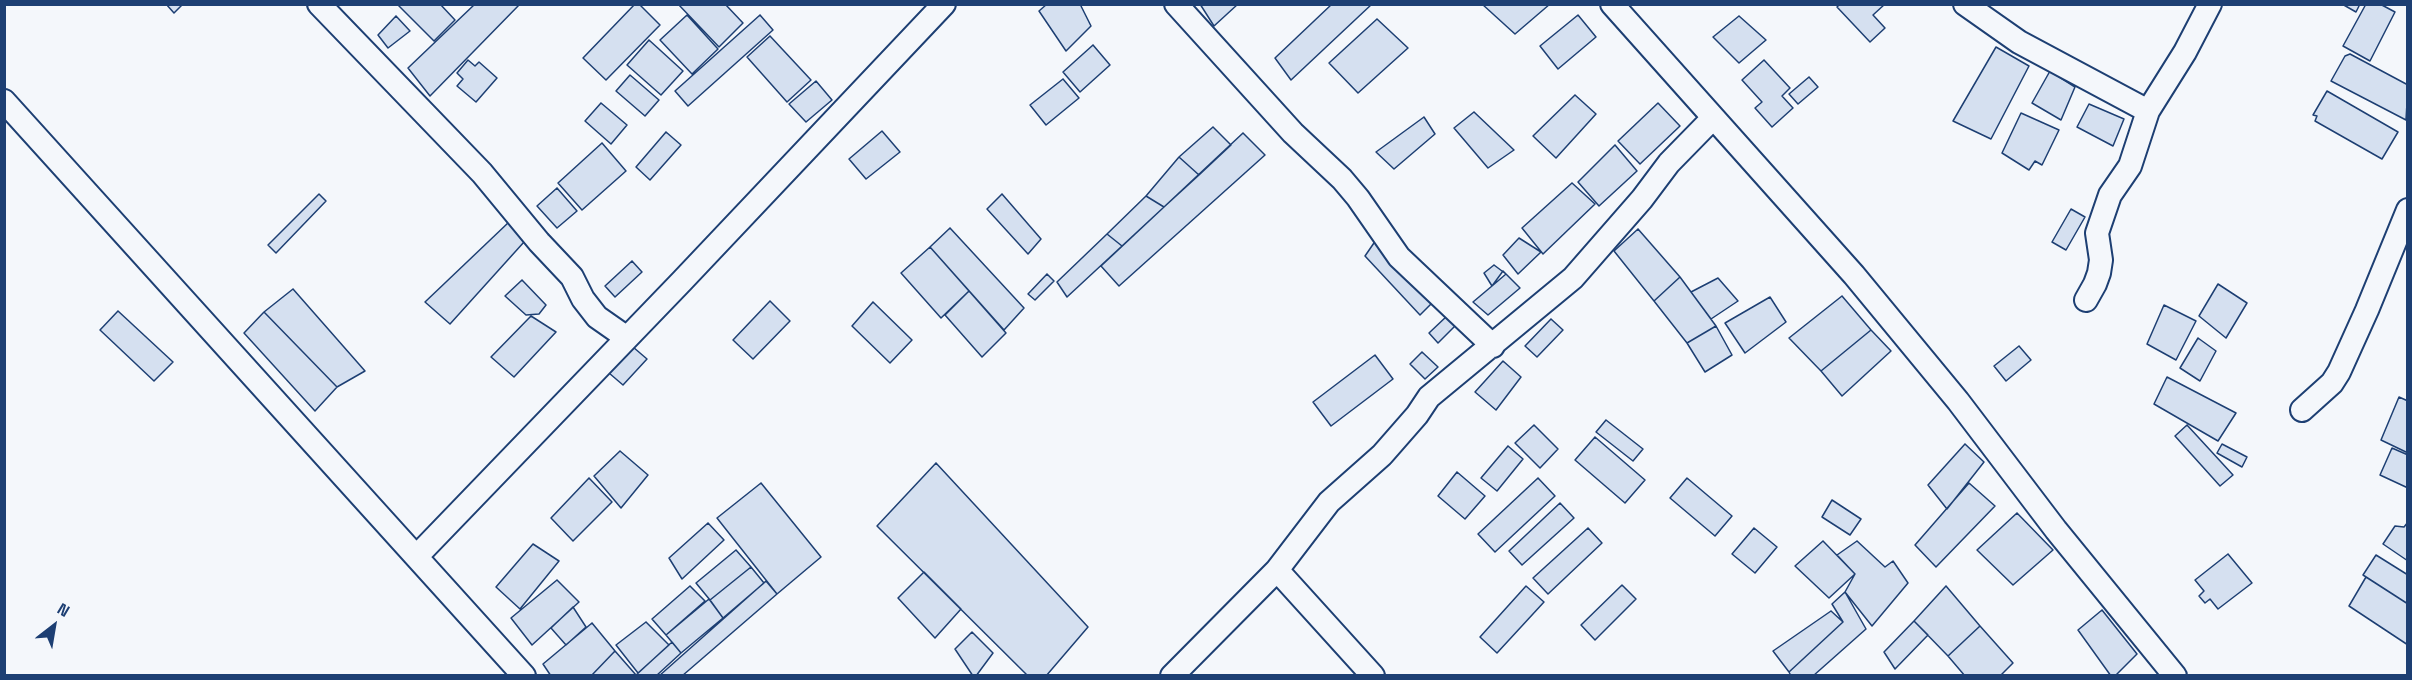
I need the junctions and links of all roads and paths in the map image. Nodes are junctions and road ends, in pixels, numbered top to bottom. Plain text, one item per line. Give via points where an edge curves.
1 (319, 4) edge
2 (944, 4) edge
3 (1176, 4) edge
4 (1612, 4) edge
5 (1965, 4) edge
6 (2210, 4) edge
7 (4, 101) edge
8 (2148, 111) junction
9 (1713, 118) junction
10 (2408, 210) edge
11 (2086, 300) dead end
12 (627, 338) junction
13 (1493, 346) junction
14 (2302, 410) dead end
15 (417, 556) junction
16 (1277, 570) junction
17 (524, 675) edge
18 (1172, 675) edge
19 (1373, 675) edge
20 (2175, 675) edge

1 - 12 street via 482,173 572,277 597,317
2 - 12 street
3 - 13 street via 1293,133 1342,179 1399,257
4 - 9 street
5 - 8 street via 2019,42
6 - 8 street
7 - 15 street
8 - 11 street via 2130,166 2110,195 2102,217 2097,233 2099,273
9 - 13 street via 1669,163 1573,278
9 - 20 street via 1861,284
10 - 14 street via 2339,372
12 - 15 street
13 - 16 street via 1428,397 1382,455 1329,502
15 - 17 street
16 - 18 street
16 - 19 street

